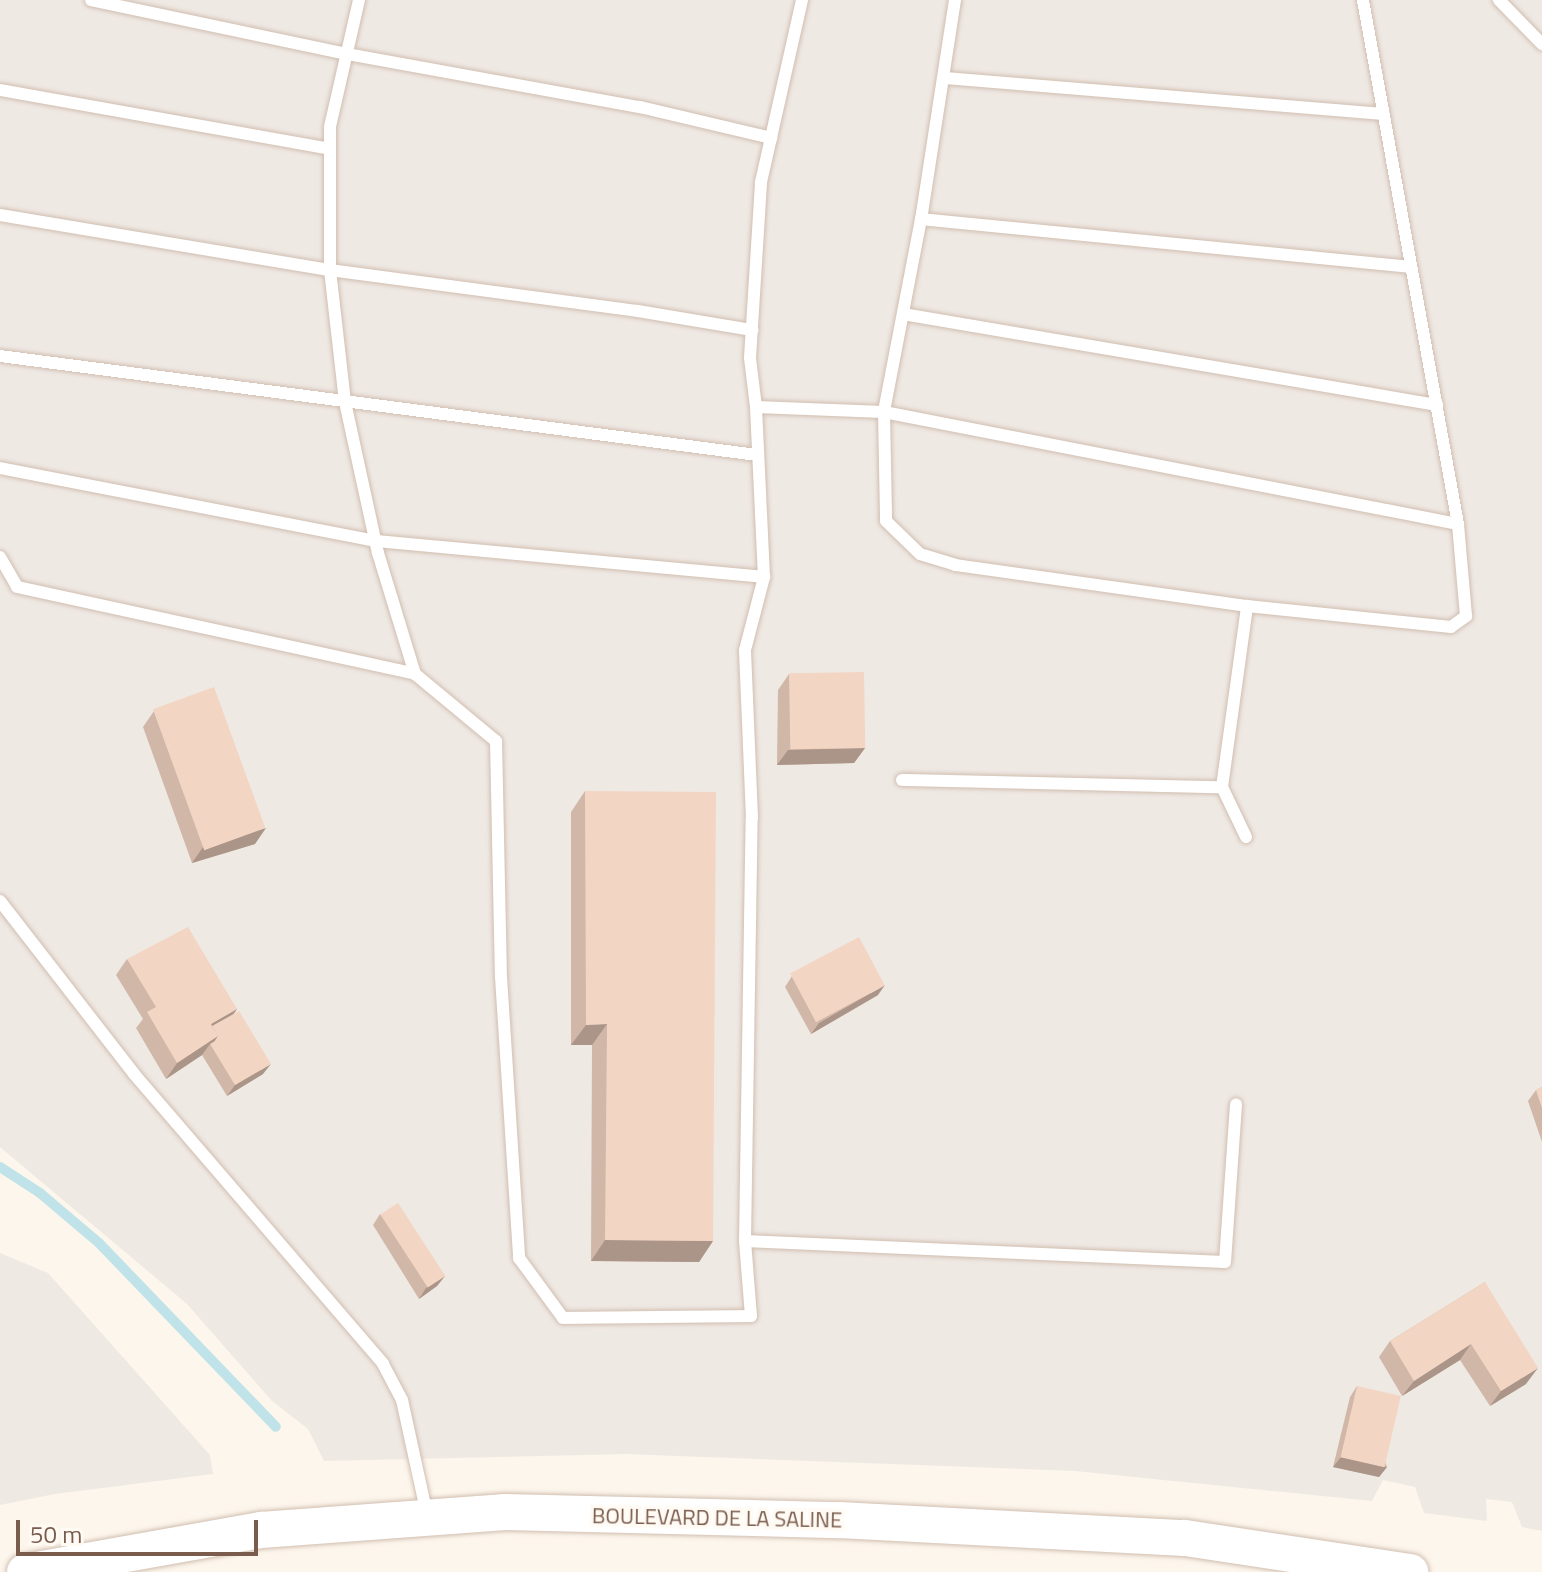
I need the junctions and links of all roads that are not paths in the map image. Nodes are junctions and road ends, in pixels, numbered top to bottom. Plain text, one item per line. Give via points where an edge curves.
1 (91, 0) edge
2 (359, 0) edge
3 (802, 0) edge
4 (955, 0) edge
5 (1363, 0) edge
6 (1499, 0) edge
7 (1542, 44) edge
8 (347, 54) junction
9 (945, 78) junction
10 (0, 90) edge
11 (1384, 114) junction
12 (771, 138) junction
13 (330, 149) junction
14 (0, 215) edge
15 (921, 219) junction
16 (1411, 267) junction
17 (330, 270) junction
18 (903, 314) junction
19 (752, 330) junction
20 (0, 356) edge
21 (345, 402) junction
22 (1437, 405) junction
23 (756, 407) junction
24 (884, 412) junction
25 (757, 455) junction
26 (0, 468) edge
27 (1458, 524) junction
28 (377, 541) junction
29 (0, 557) edge
30 (764, 577) junction
31 (1247, 606) junction
32 (415, 674) junction
33 (902, 780) dead end
34 (1222, 787) junction
35 (1246, 837) dead end
36 (0, 893) edge
37 (3, 905) edge
38 (1236, 1104) dead end
39 (745, 1241) junction
40 (428, 1518) junction
41 (25, 1572) edge
42 (1410, 1572) edge

1 - 8 lane
2 - 8 lane
3 - 12 lane
4 - 9 lane
5 - 11 lane
6 - 7 lane
8 - 12 lane via 640,107
8 - 13 lane
9 - 11 lane
9 - 15 lane
10 - 13 lane
11 - 16 lane
12 - 19 lane via 761,182
13 - 17 lane
14 - 17 lane
15 - 16 lane
15 - 18 lane
16 - 22 lane
17 - 19 lane
17 - 21 lane
18 - 22 lane
18 - 24 lane
19 - 23 lane
20 - 21 lane
21 - 25 lane
21 - 28 lane
22 - 27 lane
23 - 24 lane
23 - 25 lane
24 - 27 lane
24 - 31 lane via 886,521 920,554 955,565
25 - 30 lane
26 - 28 lane
27 - 31 lane via 1466,616 1451,627
28 - 30 lane
28 - 32 lane
29 - 32 lane via 17,587
30 - 39 lane via 745,650 752,818
31 - 34 lane
32 - 39 lane via 496,741 501,977 519,1258 563,1318 751,1316
33 - 34 lane
34 - 35 lane
36 - 37 lane
37 - 40 lane via 134,1074 383,1364 402,1400
38 - 39 lane via 1225,1262
40 - 41 main road, BOULEVARD DE LA SALINE via 261,1530
40 - 42 main road, BOULEVARD DE LA SALINE via 505,1512 808,1519 1185,1538

